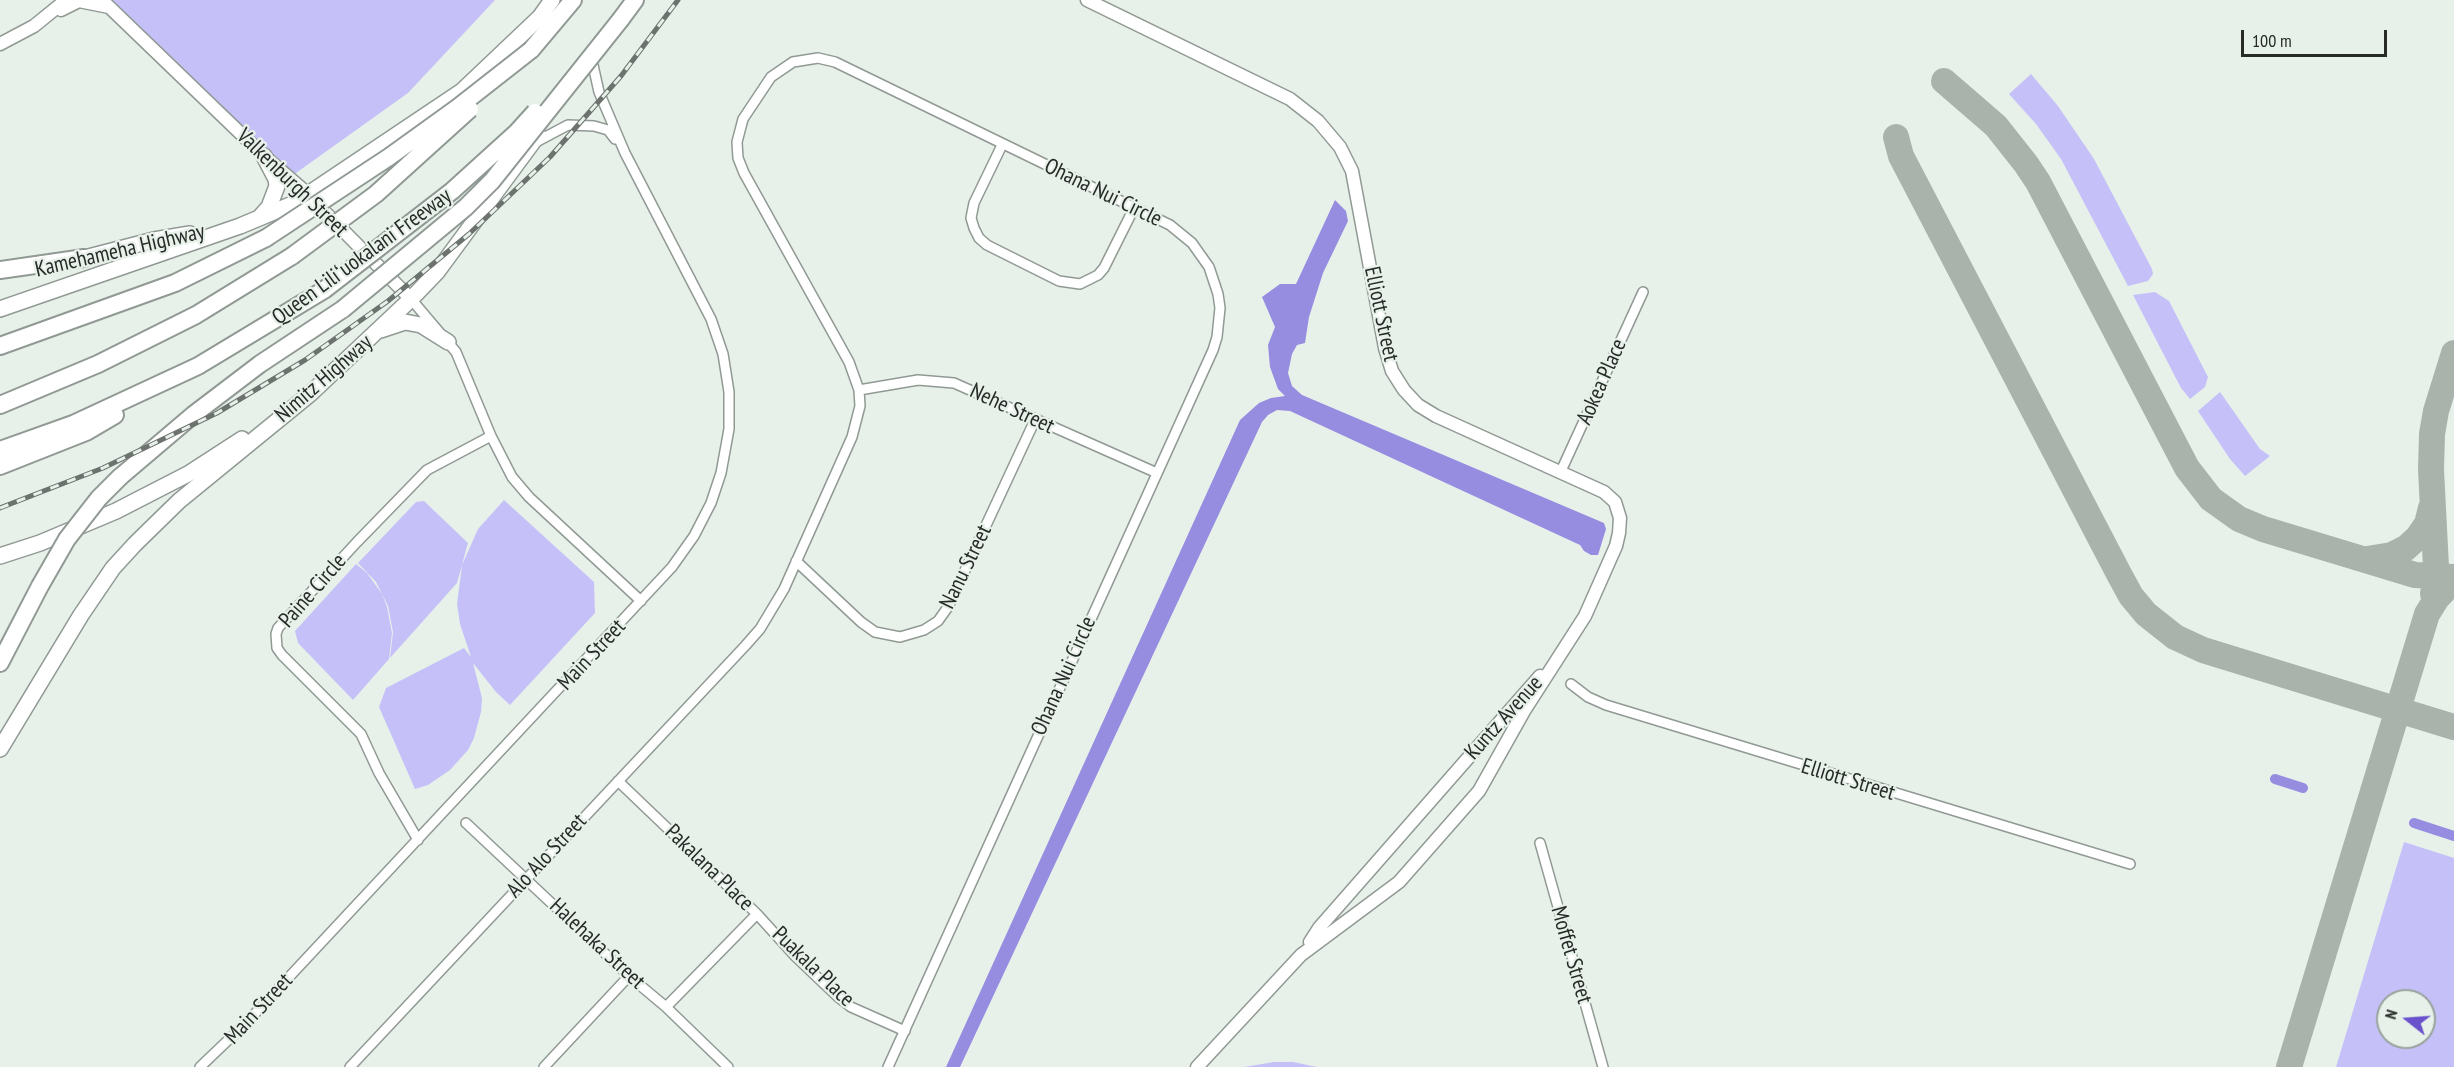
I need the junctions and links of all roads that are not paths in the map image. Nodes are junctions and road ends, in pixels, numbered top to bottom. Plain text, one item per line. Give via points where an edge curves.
1 (66, 0) edge
2 (552, 0) edge
3 (573, 0) edge
4 (634, 0) edge
5 (643, 0) edge
6 (1087, 0) edge
7 (106, 4) edge
8 (54, 10) junction
9 (621, 19) junction
10 (0, 44) edge
11 (531, 50) junction
12 (593, 65) junction
13 (531, 144) junction
14 (1002, 145) junction
15 (625, 153) junction
16 (264, 156) junction
17 (308, 195) junction
18 (1134, 208) junction
19 (259, 218) junction
20 (240, 226) junction
21 (84, 258) junction
22 (0, 270) edge
23 (0, 278) edge
24 (1643, 292) dead end
25 (411, 299) junction
26 (0, 309) edge
27 (378, 331) junction
28 (448, 342) junction
29 (0, 346) edge
30 (98, 364) junction
31 (198, 366) junction
32 (859, 390) junction
33 (0, 394) edge
34 (310, 394) junction
35 (0, 405) edge
36 (1035, 420) junction
37 (491, 436) junction
38 (0, 450) edge
39 (0, 466) edge
40 (1561, 471) junction
41 (1157, 473) junction
42 (0, 556) edge
43 (796, 561) junction
44 (641, 602) junction
45 (745, 646) joint
46 (0, 663) edge
47 (1551, 667) junction
48 (1571, 684) dead end
49 (0, 749) edge
50 (618, 781) junction
51 (466, 823) dead end
52 (418, 840) junction
53 (1540, 843) dead end
54 (2130, 864) dead end
55 (527, 878) junction
56 (757, 914) junction
57 (1301, 955) junction
58 (629, 976) junction
59 (666, 1007) junction
60 (905, 1031) junction
61 (200, 1067) edge
62 (350, 1067) edge
63 (544, 1067) edge
64 (728, 1067) edge
65 (888, 1067) edge
66 (1197, 1067) edge
67 (1603, 1067) edge

1 - 8 street
2 - 17 main road via 540,17 462,91
3 - 11 highway, Queen Liliʻuokalani Freeway
4 - 9 highway, Queen Liliʻuokalani Freeway
5 - 12 main road, Nimitz Highway
6 - 40 street, Elliott Street via 1290,99 1318,121 1335,140 1352,171 1385,348 1392,371 1404,390 1436,416
7 - 8 street via 79,1
7 - 16 street, Valkenburgh Street
8 - 10 street
9 - 31 highway, Queen Liliʻuokalani Freeway, bridge via 516,133 399,235 324,290
9 - 46 highway, bridge via 492,181 466,207 343,309 193,415 99,498 67,539
11 - 29 highway, bridge via 428,129 266,238 175,283
11 - 30 highway, Queen Liliʻuokalani Freeway, bridge via 376,194 292,256 196,315
12 - 13 main road, Nimitz Highway
12 - 15 street, Main Street via 599,92
13 - 15 street, Main Street via 568,125 594,126 608,130
13 - 25 main road, Nimitz Highway via 437,272
14 - 18 street, Ohana Nui Circle
14 - 18 street via 974,203 971,218 978,238 1059,281 1080,284 1098,276
14 - 32 street, Ohana Nui Circle via 835,62 818,58 792,62 778,71 743,119 737,142 740,165 849,363
15 - 44 street, Main Street via 711,319 723,354 729,392 729,429 721,474 711,502 694,536
16 - 17 street, Valkenburgh Street
16 - 19 main road via 278,186
17 - 19 main road
17 - 25 street, Valkenburgh Street
18 - 41 street, Ohana Nui Circle via 1170,225 1192,243 1212,273 1220,308 1213,350
19 - 20 main road
20 - 21 main road, Kamehameha Highway via 154,240
20 - 26 main road
21 - 22 highway
21 - 23 main road, Kamehameha Highway
24 - 40 street, Aokea Place
25 - 27 main road, Nimitz Highway
25 - 28 street, Valkenburgh Street
27 - 28 main road via 405,322 421,325
27 - 34 main road, Nimitz Highway
28 - 37 street, Valkenburgh Street
30 - 33 highway
30 - 35 highway, Queen Liliʻuokalani Freeway
31 - 38 highway, Queen Liliʻuokalani Freeway via 73,424
31 - 39 highway via 86,432
32 - 36 street, Nehe Street via 942,380
32 - 43 street, Ohana Nui Circle via 860,406 852,437
34 - 42 main road via 151,494 40,543
34 - 49 main road, Nimitz Highway via 179,501 120,560 81,615
36 - 41 street, Nehe Street
36 - 43 street, Nanu Street via 948,607 938,621 924,630 900,637 875,632
37 - 44 street, Valkenburgh Street via 512,477 530,497
37 - 52 street, Paine Circle via 427,470 349,550 276,634 282,655 361,734
40 - 47 street, Elliott Street via 1610,496 1619,510 1620,526 1616,546 1590,607
41 - 60 street, Ohana Nui Circle
43 - 45 street, Ohana Nui Circle via 773,610
44 - 52 street, Main Street
45 - 50 street, Alo Alo Street
47 - 57 street, Kuntz Avenue via 1521,696 1325,921
47 - 57 street, Kuntz Avenue via 1479,791 1399,882
48 - 54 street, Elliott Street via 1606,705
50 - 55 street, Alo Alo Street
50 - 56 street, Pakalana Place
51 - 55 street, Halehaka Street
52 - 61 street, Main Street
53 - 67 street, Moffet Street
55 - 58 street, Halehaka Street
55 - 62 street, Alo Alo Street
56 - 59 street, Pakalana Place
56 - 60 street, Puakala Place via 838,997 851,1007
57 - 66 street, Kuntz Avenue
58 - 59 street, Halehaka Street
58 - 63 street
59 - 64 street, Halehaka Street
60 - 65 street, Ohana Nui Circle

